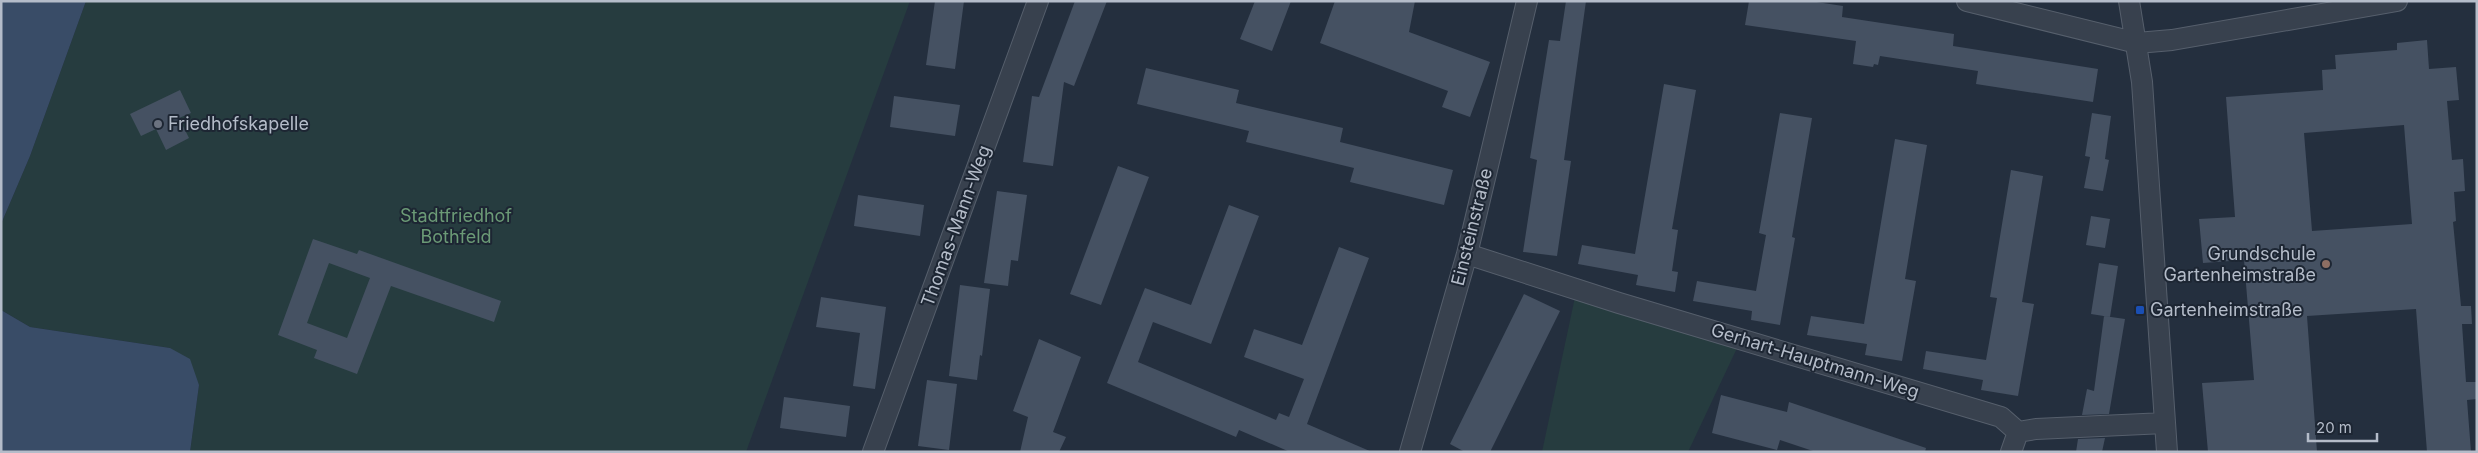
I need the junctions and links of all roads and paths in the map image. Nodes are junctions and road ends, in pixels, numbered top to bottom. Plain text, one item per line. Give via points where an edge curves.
1 (1038, 1) edge
2 (1527, 1) edge
3 (1967, 1) edge
4 (2129, 1) edge
5 (2397, 1) edge
6 (2137, 43) junction
7 (1467, 254) junction
8 (2165, 423) junction
9 (2018, 432) junction
10 (873, 452) edge
11 (1410, 452) edge
12 (2012, 452) edge
13 (2167, 452) edge

1 - 10 street, Thomas-Mann-Weg
2 - 7 street, Einsteinstraße
3 - 6 street
4 - 6 street
5 - 6 street via 2172,40
6 - 8 street
7 - 9 street, Gerhart-Hauptmann-Weg via 2001,417
7 - 11 street, Einsteinstraße
8 - 9 street
8 - 13 street
9 - 12 street

